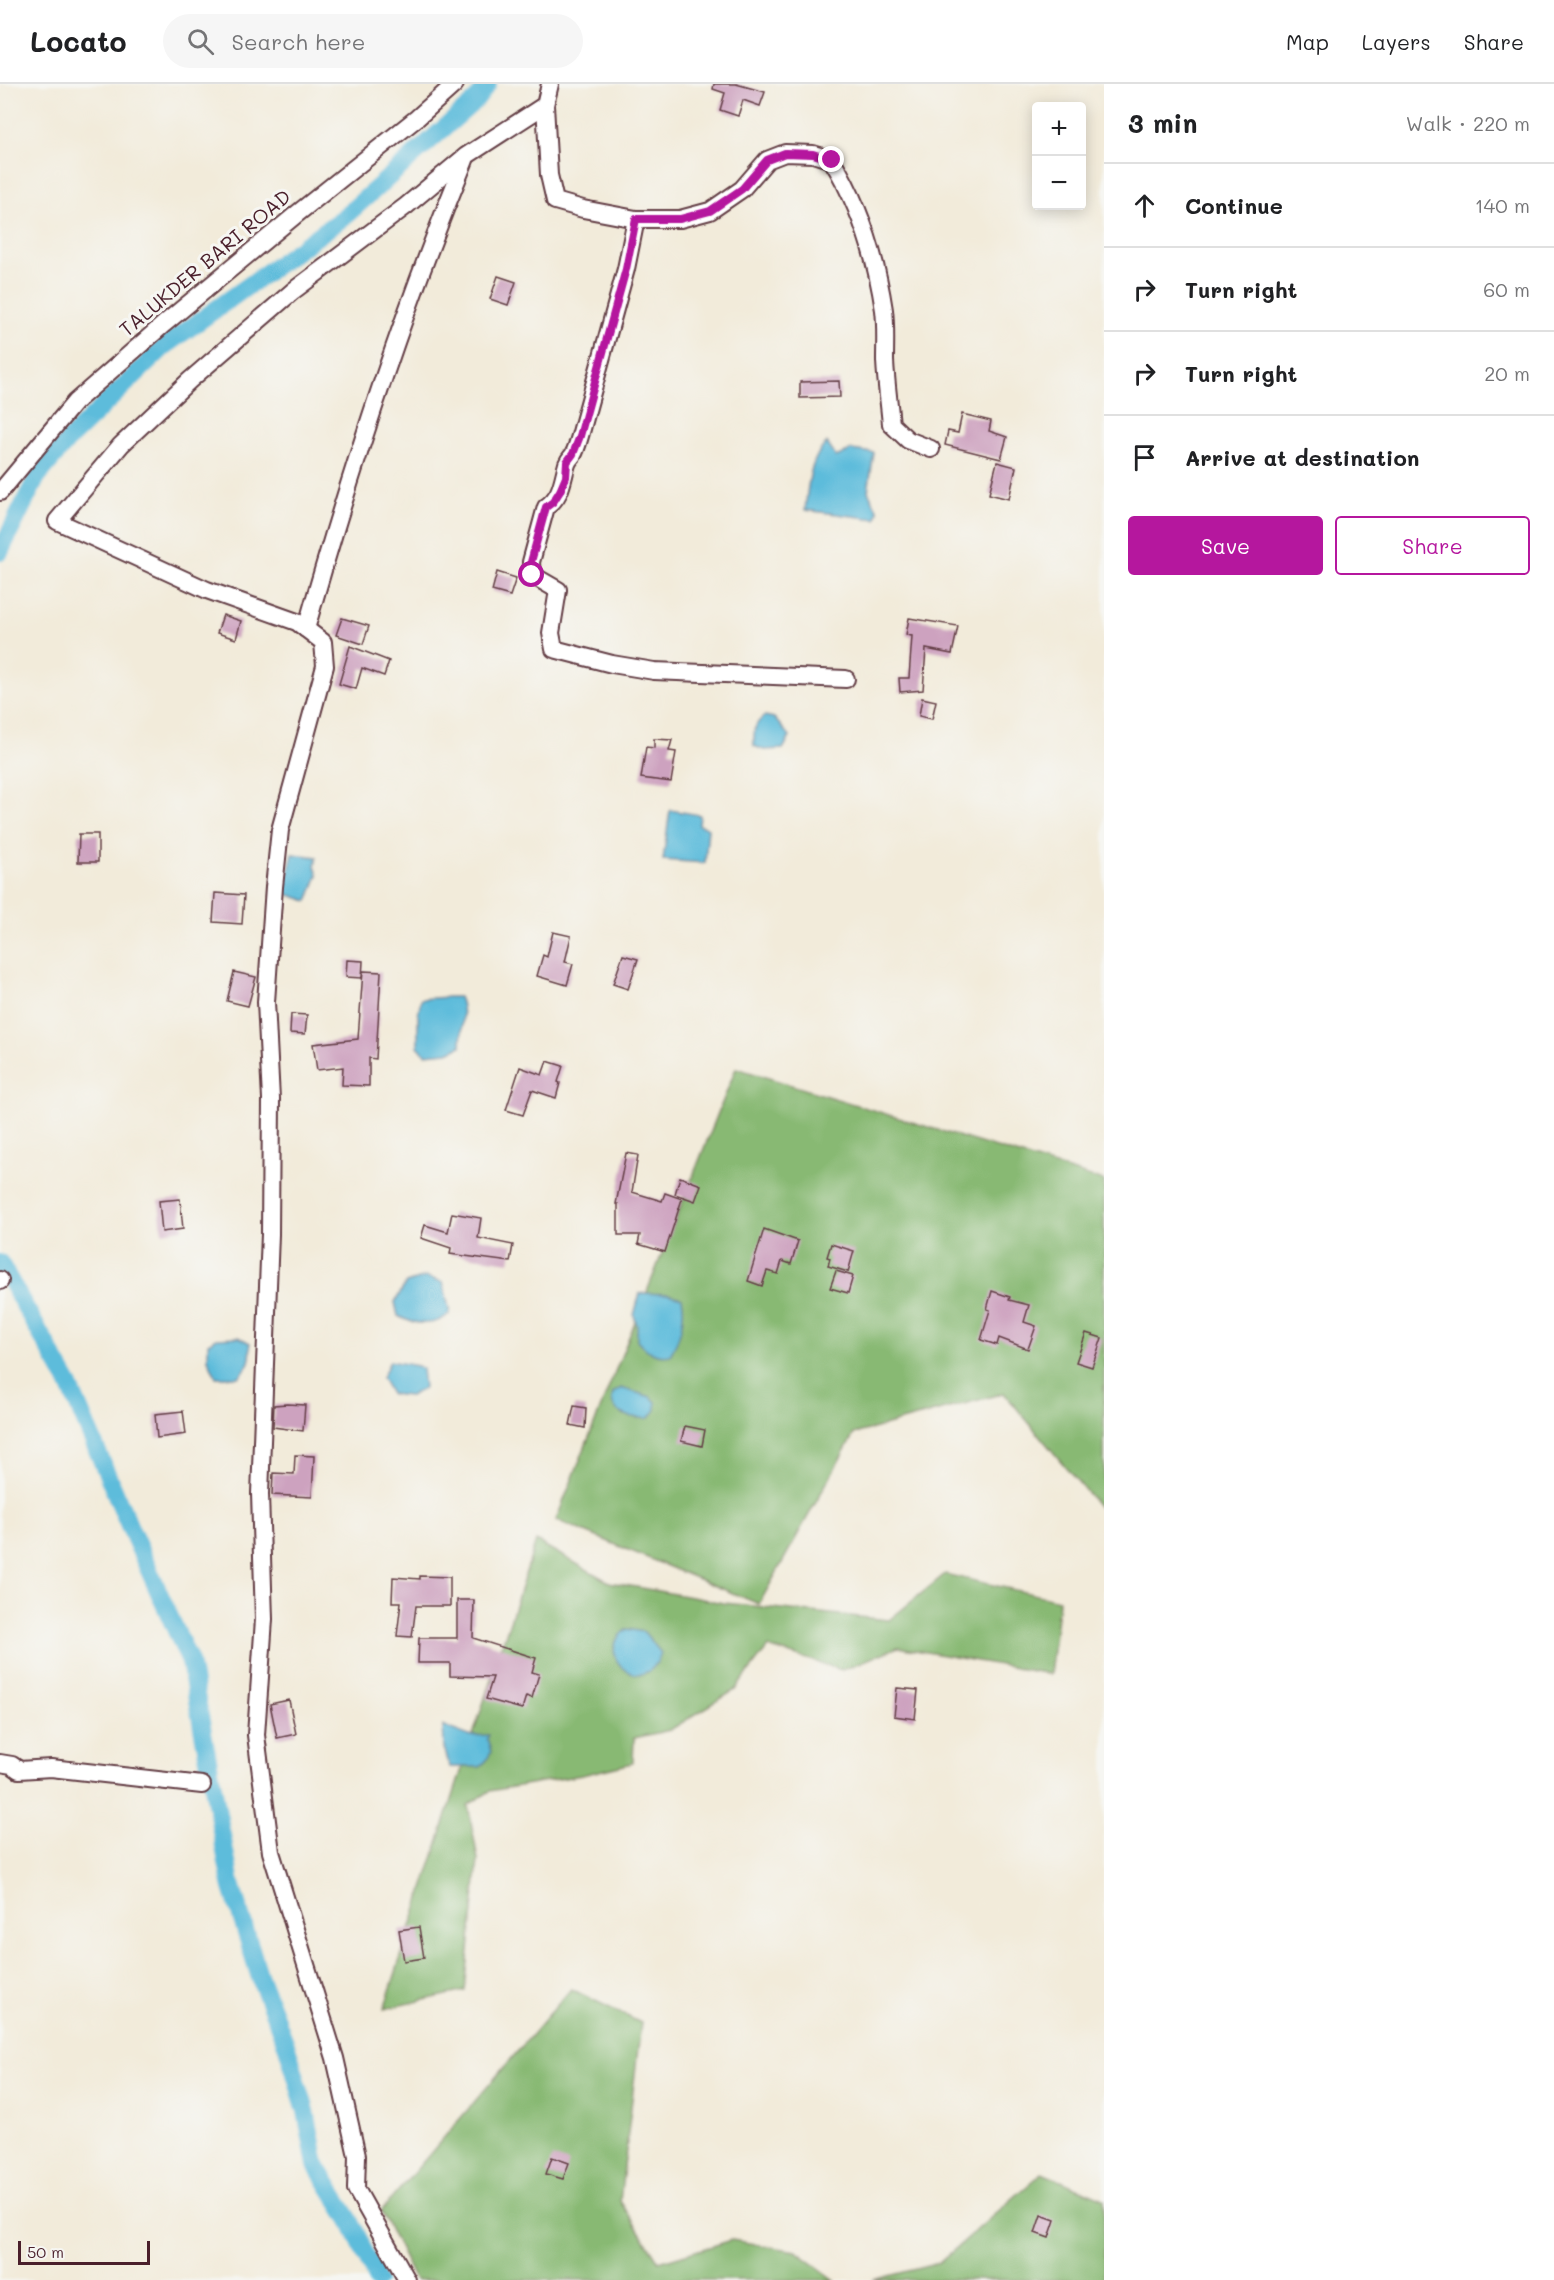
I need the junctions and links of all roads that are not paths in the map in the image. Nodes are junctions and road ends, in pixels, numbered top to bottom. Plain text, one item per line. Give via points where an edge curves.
1 (454, 84) edge
2 (550, 84) edge
3 (545, 105) junction
4 (466, 156) junction
5 (636, 219) junction
6 (931, 449) dead end
7 (0, 492) edge
8 (306, 629) junction
9 (846, 679) dead end
10 (0, 1763) edge
11 (202, 1785) dead end
12 (407, 2280) edge

1 - 7 street, TALUKDER BARI ROAD via 75,402
2 - 3 street
3 - 4 street
3 - 5 street via 549,175 555,201
4 - 8 street via 380,384
4 - 8 street via 293,291 190,380 121,445 57,522 207,590 297,622
5 - 6 street via 680,219 710,211 742,189 767,160 785,153 813,154 832,160 864,224 877,278 884,312 891,424 908,440
5 - 9 street via 580,436 567,462 560,491 546,507 531,562 532,575 558,590 551,633 554,649 654,671
8 - 12 street via 323,642 325,666 280,830 266,1002 271,1099 270,1234 260,1494 264,1619 256,1735 271,1852 334,2058 357,2156 356,2189
10 - 11 street via 19,1770 51,1768

